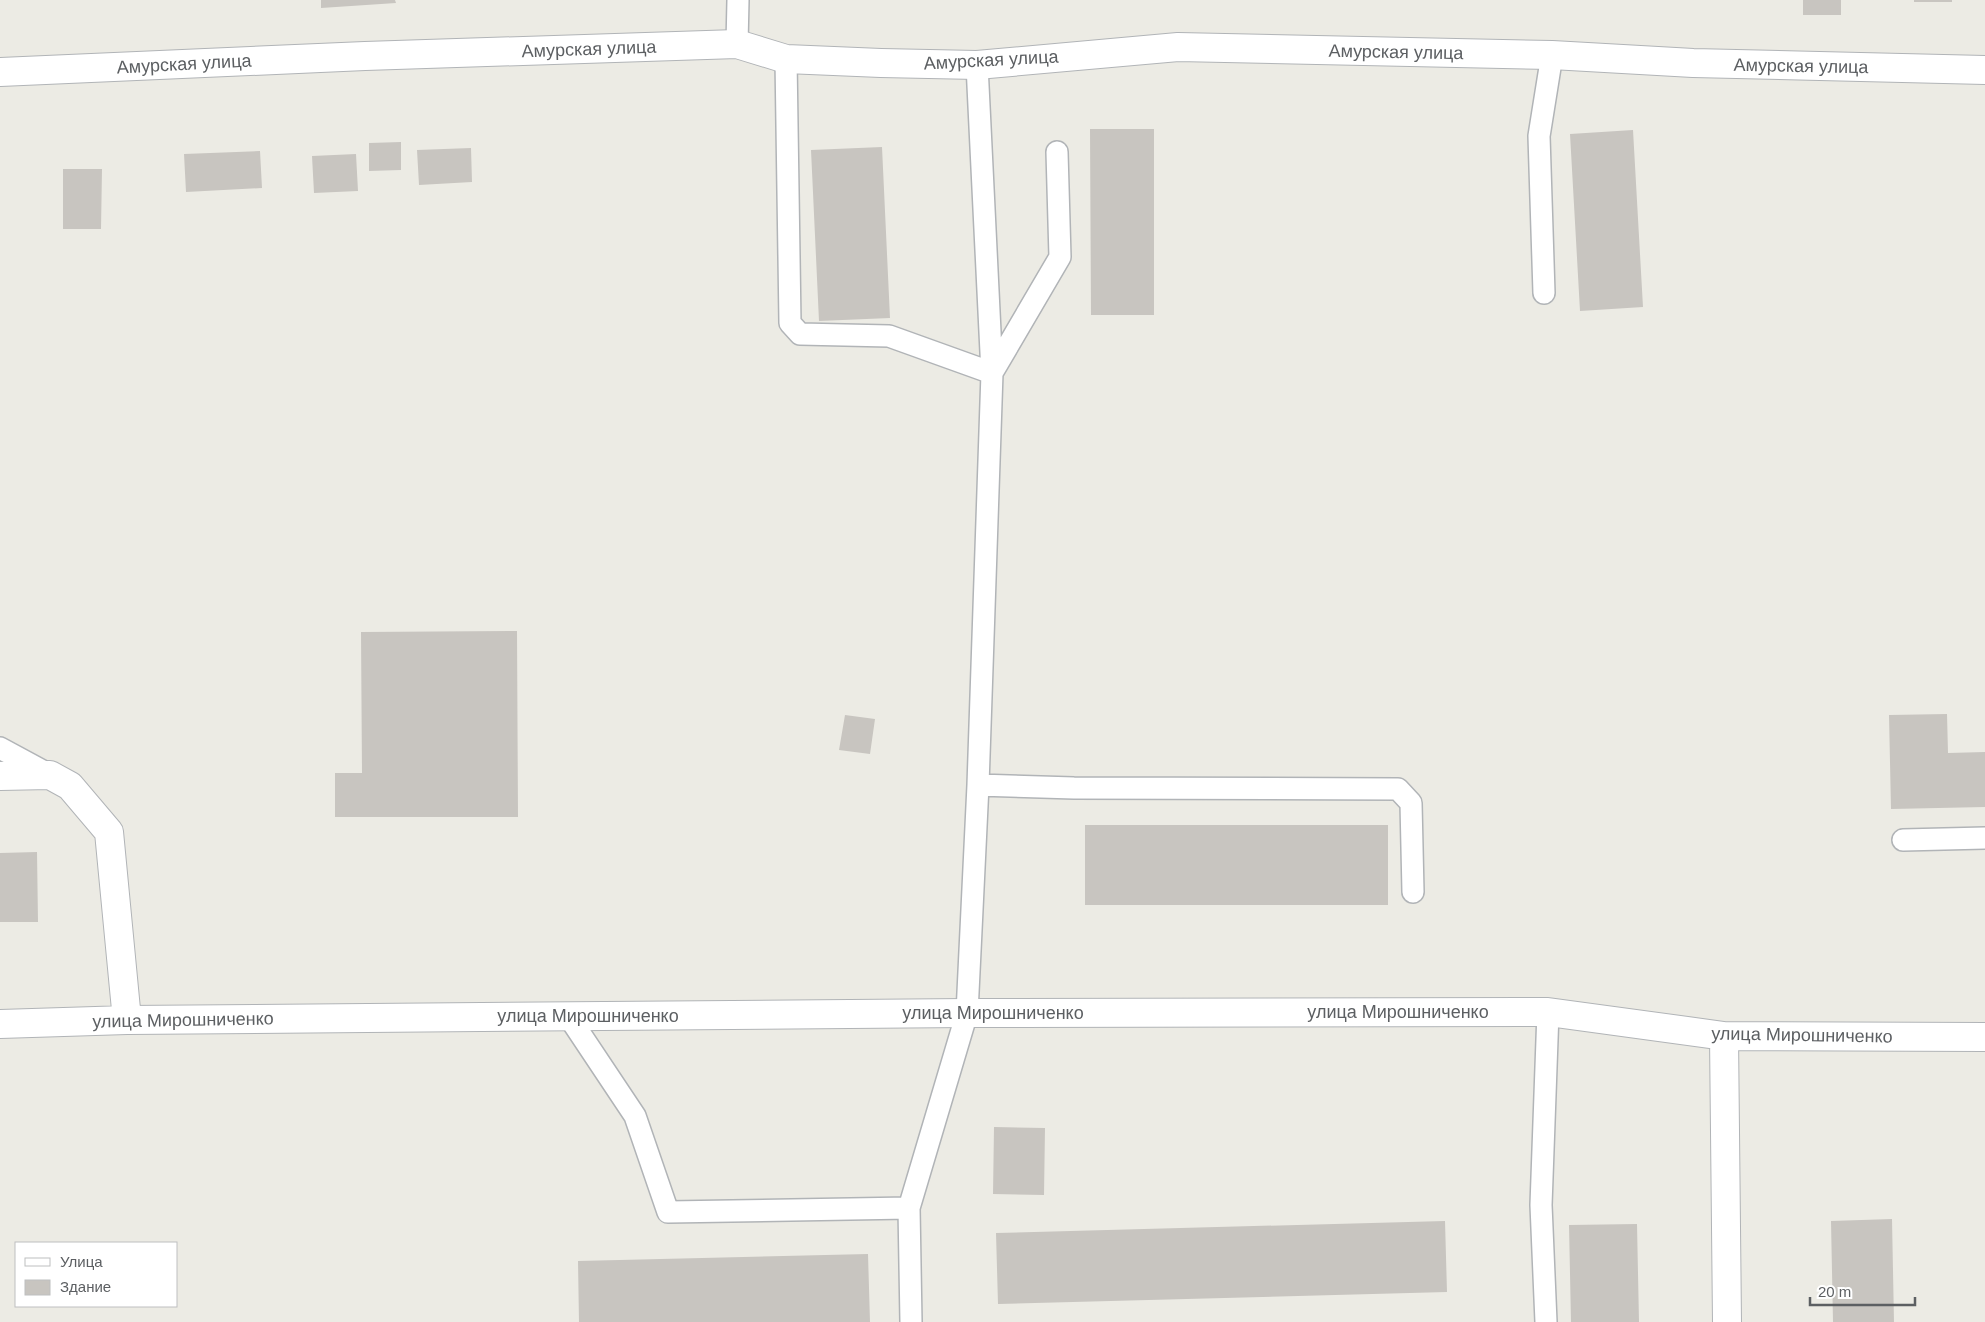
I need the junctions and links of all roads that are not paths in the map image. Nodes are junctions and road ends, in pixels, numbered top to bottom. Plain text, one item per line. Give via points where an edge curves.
1 (738, 0) edge
2 (737, 44) junction
3 (1552, 55) junction
4 (786, 59) junction
5 (977, 65) junction
6 (1985, 70) edge
7 (0, 72) edge
8 (1057, 152) dead end
9 (1544, 293) dead end
10 (992, 373) junction
11 (0, 748) edge
12 (50, 775) junction
13 (0, 776) edge
14 (978, 785) junction
15 (1985, 838) edge
16 (1903, 840) dead end
17 (1413, 892) dead end
18 (1548, 1012) junction
19 (967, 1013) junction
20 (569, 1016) junction
21 (127, 1020) junction
22 (0, 1024) edge
23 (1724, 1036) junction
24 (1985, 1037) edge
25 (909, 1208) junction
26 (911, 1322) edge
27 (1546, 1322) edge
28 (1727, 1322) edge

1 - 2 lane
2 - 4 street, Амурская улица
2 - 7 street, Амурская улица via 375,55
3 - 5 street, Амурская улица via 1178,47
3 - 6 street, Амурская улица via 1693,63
3 - 9 lane via 1539,136
4 - 5 street, Амурская улица
4 - 10 lane via 790,323 800,334 889,336
5 - 10 lane
8 - 10 lane via 1060,257
10 - 14 lane
11 - 12 lane
12 - 13 street
12 - 21 street via 70,786 108,832
14 - 17 lane via 1398,789 1411,803
14 - 19 lane
15 - 16 lane
18 - 19 street, улица Мирошниченко
18 - 23 street, улица Мирошниченко
18 - 27 lane via 1541,1205
19 - 20 street, улица Мирошниченко
19 - 25 lane
20 - 21 street, улица Мирошниченко
20 - 25 lane via 635,1116 668,1212
21 - 22 street, улица Мирошниченко
23 - 24 street, улица Мирошниченко
23 - 28 street
25 - 26 lane

